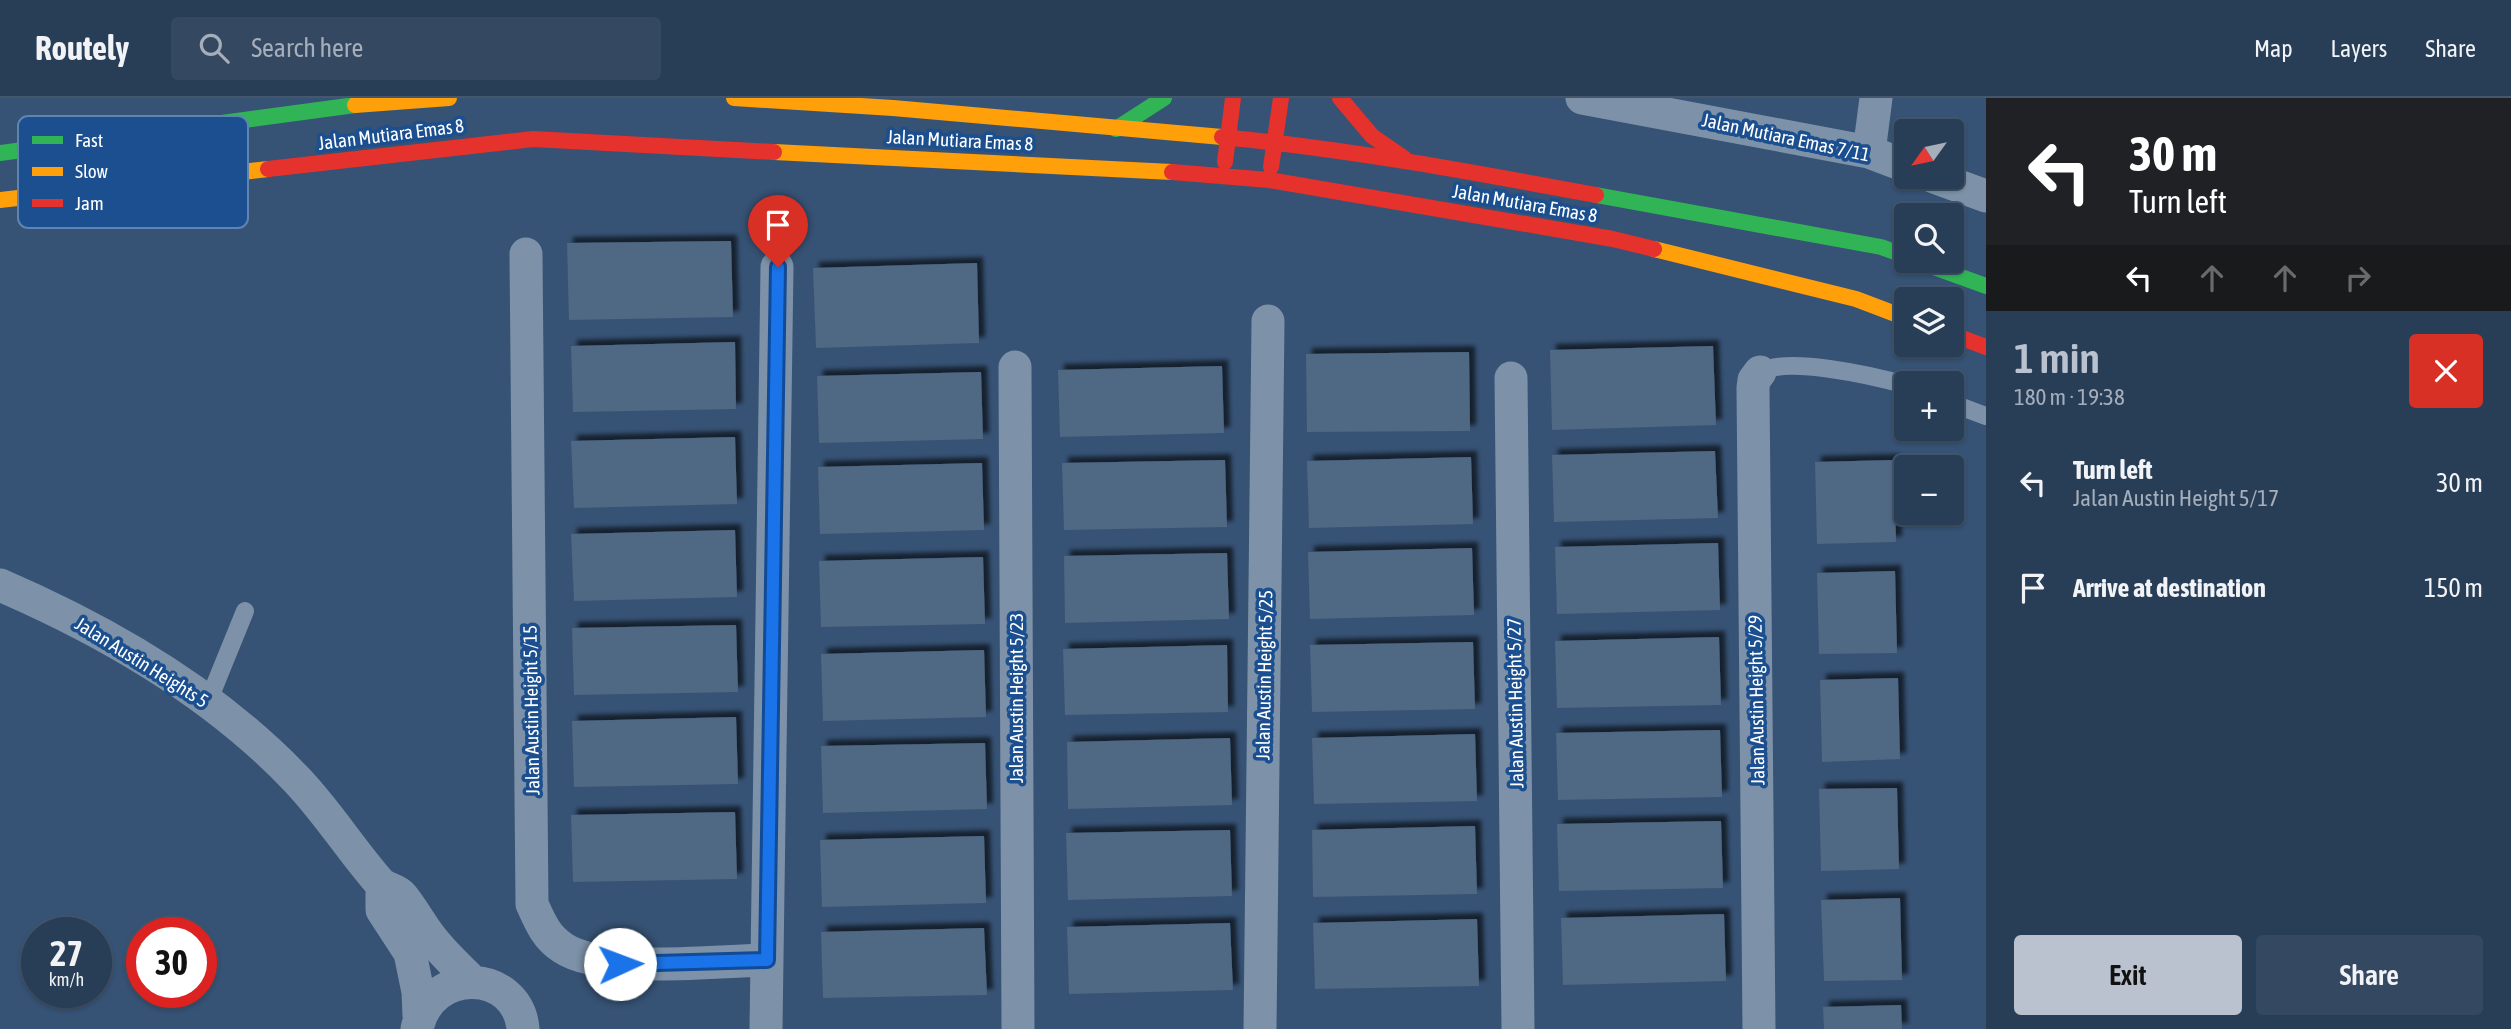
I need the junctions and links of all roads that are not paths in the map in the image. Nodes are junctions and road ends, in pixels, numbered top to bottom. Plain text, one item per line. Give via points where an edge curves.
1 (449, 98) edge
2 (734, 98) edge
3 (1164, 98) edge
4 (1233, 98) edge
5 (1282, 98) edge
6 (1339, 98) edge
7 (1582, 98) edge
8 (1876, 98) edge
9 (818, 101) edge
10 (1646, 103) edge
11 (248, 119) edge
12 (1116, 129) junction
13 (1228, 139) junction
14 (1275, 142) junction
15 (18, 151) edge
16 (1870, 152) junction
17 (0, 153) edge
18 (1406, 159) junction
19 (1894, 161) edge
20 (248, 172) edge
21 (1224, 175) junction
22 (1269, 180) junction
23 (1964, 188) edge
24 (1986, 196) edge
25 (18, 198) edge
26 (0, 200) edge
27 (1894, 252) edge
28 (526, 254) dead end
29 (778, 267) dead end
30 (1950, 273) edge
31 (1986, 286) edge
32 (1894, 313) edge
33 (1268, 321) dead end
34 (1964, 339) edge
35 (1986, 347) edge
36 (1014, 367) dead end
37 (1760, 372) joint
38 (1511, 378) dead end
39 (1894, 382) edge
40 (1964, 408) edge
41 (1986, 416) edge
42 (0, 584) edge
43 (245, 611) dead end
44 (208, 702) junction
45 (382, 885) junction
46 (767, 960) junction
47 (473, 982) junction
48 (418, 1022) edge
49 (526, 1027) edge
50 (766, 1029) edge
51 (1018, 1029) edge
52 (1260, 1029) edge
53 (1518, 1029) edge
54 (1759, 1029) edge

1 - 11 main road, Jalan Mutiara Emas 8
2 - 9 main road, Jalan Mutiara Emas 8
3 - 12 main road
4 - 13 main road
5 - 14 main road
6 - 18 main road via 1372,136
7 - 10 street, Jalan Mutiara Emas 7/11
8 - 16 street
9 - 12 main road, Jalan Mutiara Emas 8
10 - 16 street, Jalan Mutiara Emas 7/11
12 - 13 main road, Jalan Mutiara Emas 8
13 - 14 main road, Jalan Mutiara Emas 8
13 - 21 main road
14 - 18 main road, Jalan Mutiara Emas 8
14 - 22 main road
15 - 17 main road, Jalan Mutiara Emas 8
16 - 19 street, Jalan Mutiara Emas 7/11
18 - 27 main road, Jalan Mutiara Emas 8
20 - 21 main road, Jalan Mutiara Emas 8 via 533,139
21 - 22 main road, Jalan Mutiara Emas 8
22 - 32 main road, Jalan Mutiara Emas 8 via 1613,239 1856,299
23 - 24 street
25 - 26 main road, Jalan Mutiara Emas 8
28 - 46 street, Jalan Austin Height 5/15 via 532,904 544,931 563,948 586,959 620,964
29 - 46 street
30 - 31 main road
33 - 52 street, Jalan Austin Height 5/25
34 - 35 main road
36 - 51 street, Jalan Austin Height 5/23
37 - 39 lane via 1776,366 1843,370
37 - 54 street, Jalan Austin Height 5/29 via 1753,388
38 - 53 street, Jalan Austin Height 5/27
40 - 41 lane
42 - 44 street, Jalan Austin Heights 5 via 129,649
43 - 44 lane
44 - 45 street, Jalan Austin Heights 5 via 297,780
45 - 47 street via 400,894 444,953
45 - 48 street via 382,910 410,953
46 - 50 street
47 - 48 street via 441,990 428,1001
47 - 49 street via 504,994

